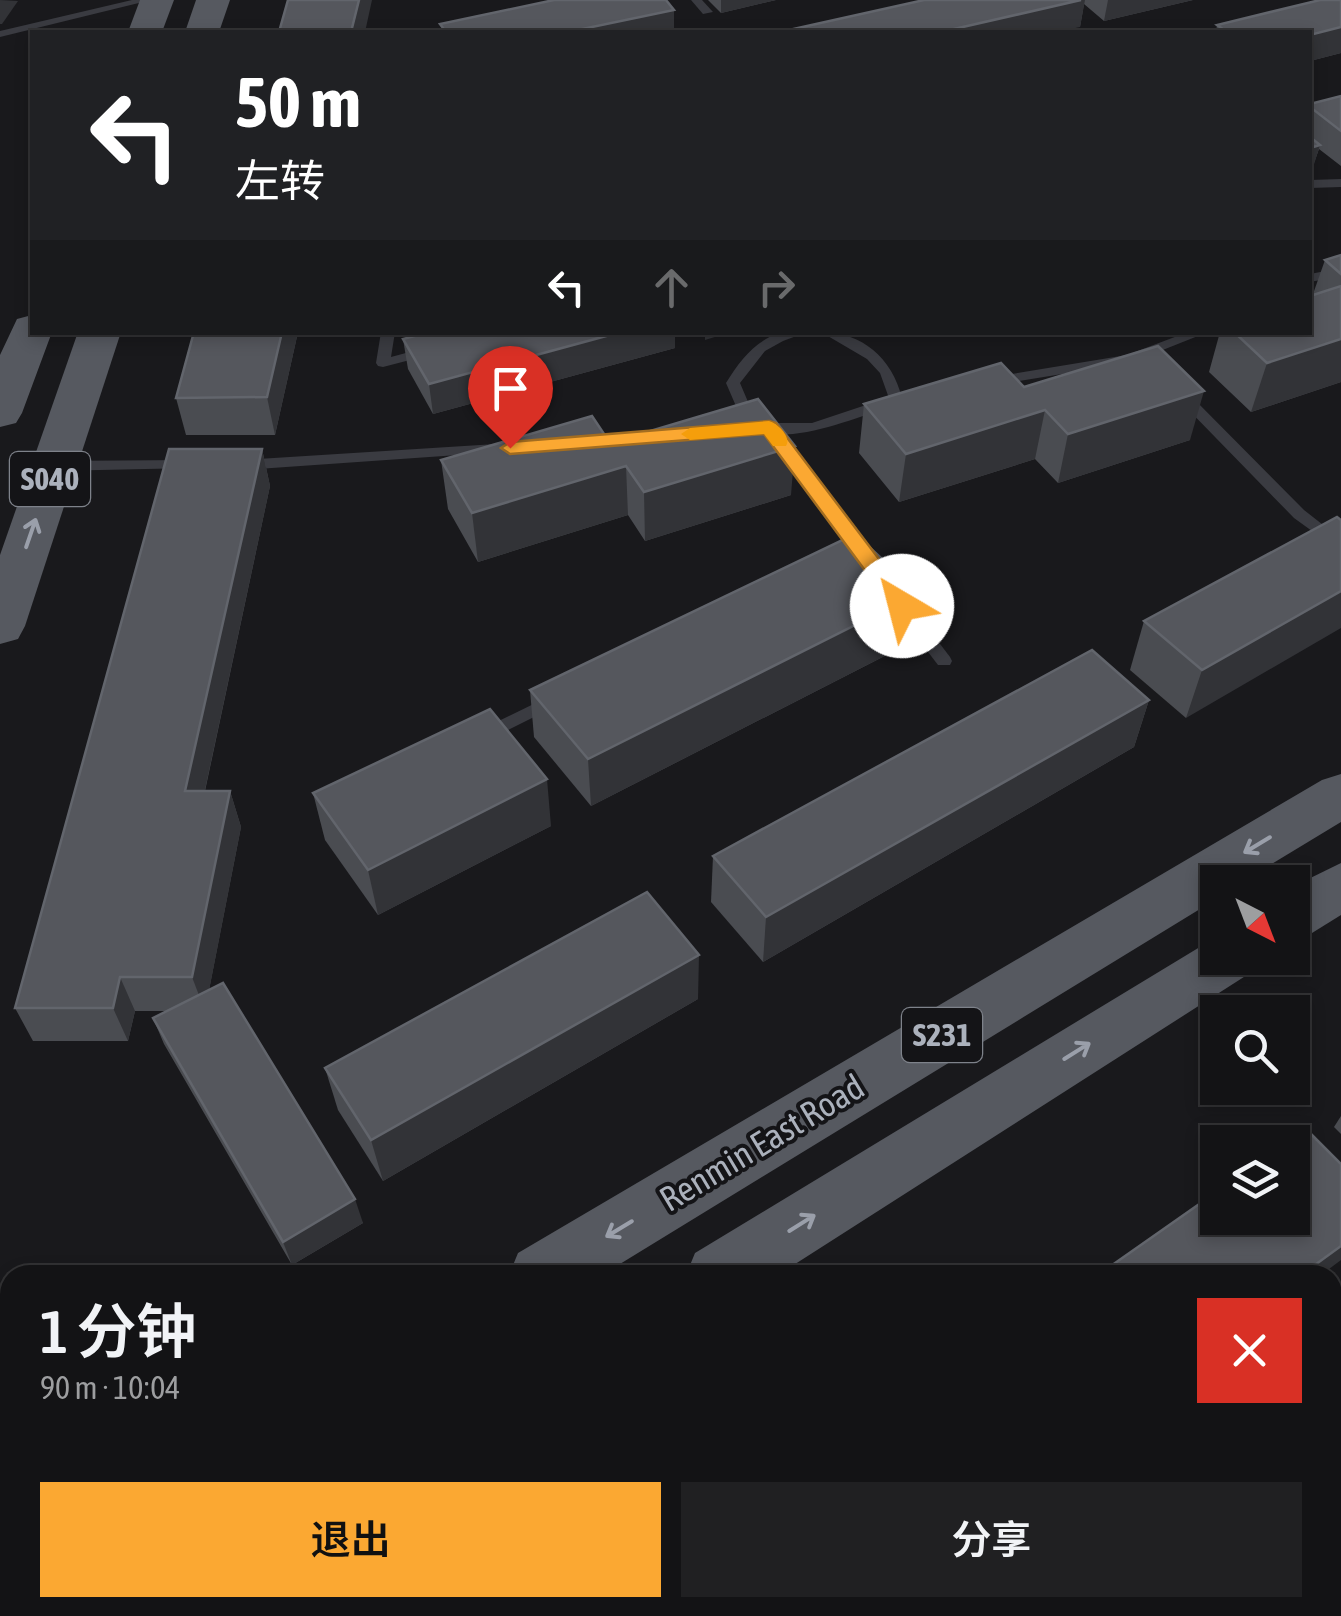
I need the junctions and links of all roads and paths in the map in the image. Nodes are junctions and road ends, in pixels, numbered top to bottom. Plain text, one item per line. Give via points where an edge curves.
1 (146, 0) edge
2 (157, 0) edge
3 (212, 0) edge
4 (696, 0) edge
5 (707, 12) dead end
6 (146, 30) edge
7 (203, 30) edge
8 (0, 34) edge
9 (1341, 183) edge
10 (1312, 184) edge
11 (1341, 272) edge
12 (1312, 274) edge
13 (30, 333) edge
14 (99, 335) edge
15 (387, 335) edge
16 (791, 335) edge
17 (833, 335) edge
18 (1194, 335) edge
19 (440, 348) edge
20 (1142, 355) junction
21 (1156, 368) edge
22 (1168, 381) edge
23 (975, 384) edge
24 (0, 413) edge
25 (761, 428) junction
26 (734, 430) edge
27 (510, 448) edge
28 (202, 465) edge
29 (220, 465) edge
30 (54, 466) junction
31 (1341, 547) edge
32 (860, 550) junction
33 (843, 558) edge
34 (872, 566) edge
35 (896, 598) edge
36 (0, 626) edge
37 (944, 661) dead end
38 (575, 690) edge
39 (468, 742) edge
40 (1341, 795) edge
41 (1341, 886) edge
42 (1310, 905) edge
43 (1200, 974) edge
44 (559, 1265) edge
45 (735, 1265) edge

1 - 8 lane
2 - 6 main road
3 - 7 main road
4 - 5 lane
9 - 10 lane
11 - 12 lane
13 - 24 main road, S040
14 - 30 main road, S040
15 - 19 lane via 382,364
16 - 25 lane via 746,359 733,383
17 - 25 lane via 870,353 891,374 901,397 812,428
18 - 20 lane
20 - 21 lane
20 - 23 lane
22 - 31 lane via 1299,514
25 - 26 lane
25 - 32 lane
27 - 29 lane
28 - 30 lane
36 -> 30 main road, S040
32 - 33 lane
32 - 34 lane
35 - 37 lane
38 - 39 lane
40 -> 44 main road, Renmin East Road / S231
41 - 42 main road
45 -> 43 main road, S231

